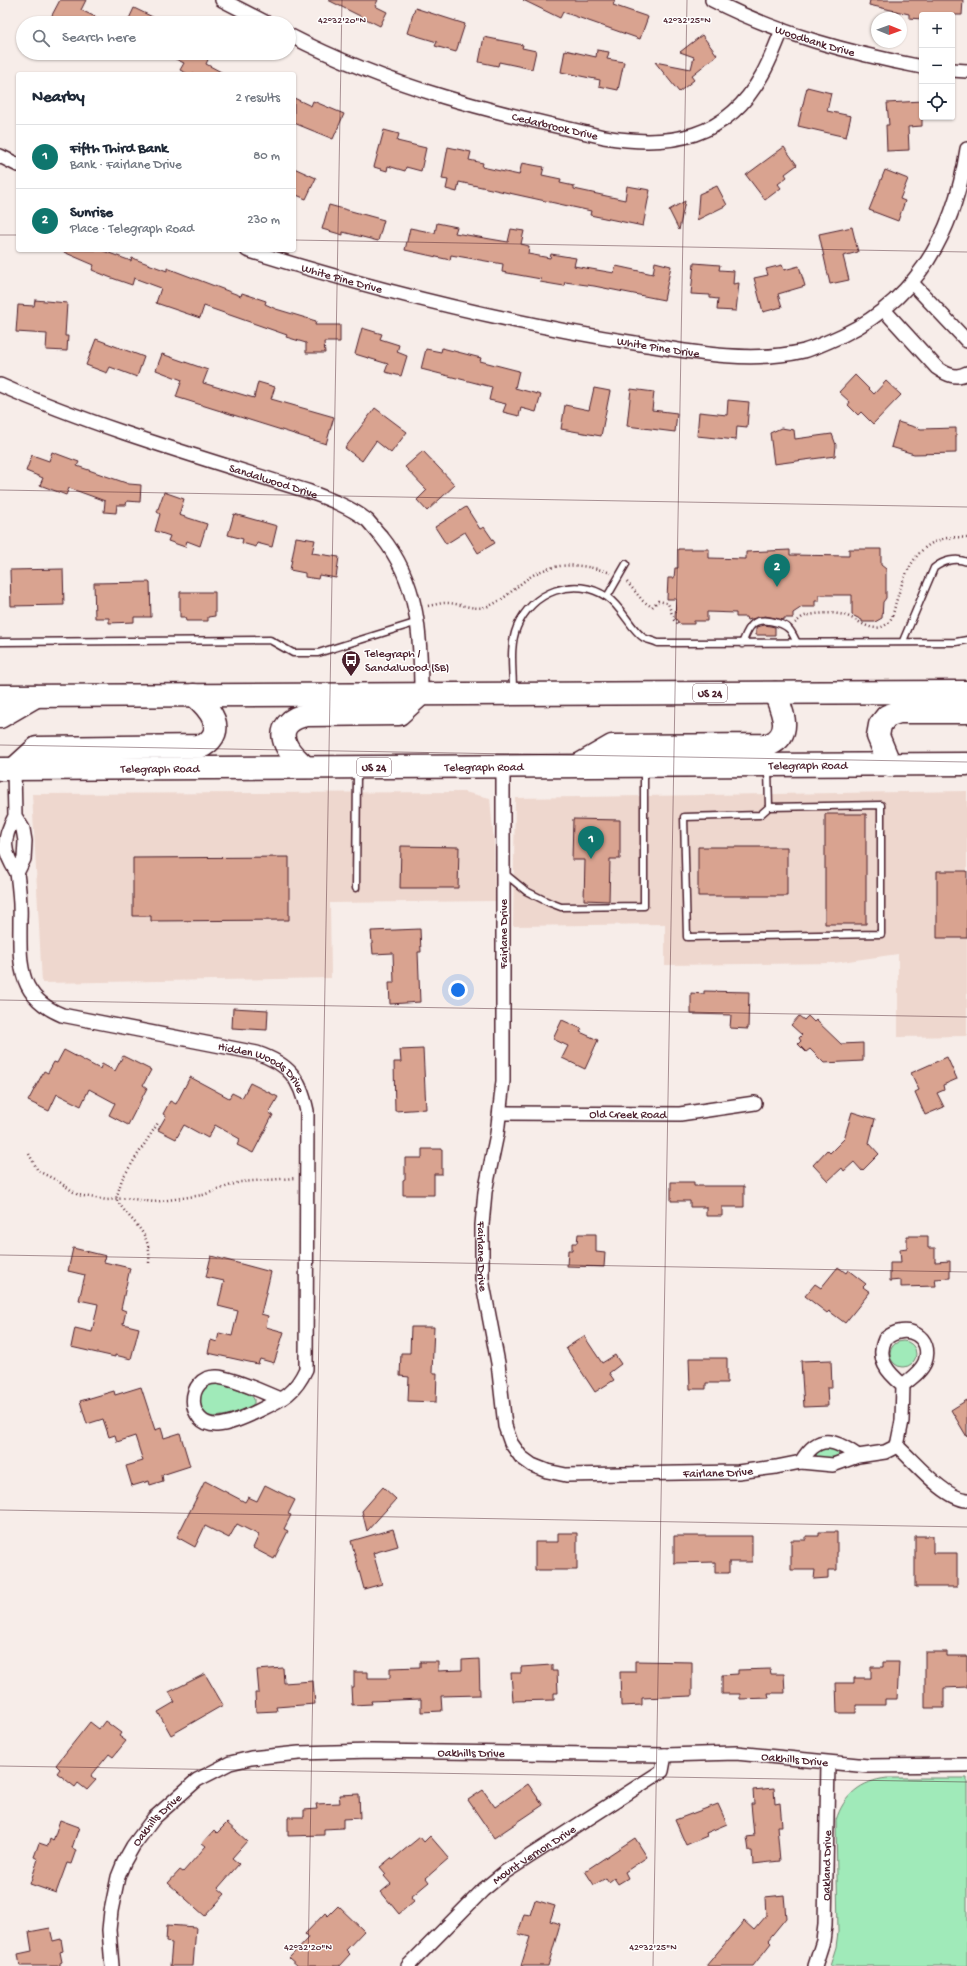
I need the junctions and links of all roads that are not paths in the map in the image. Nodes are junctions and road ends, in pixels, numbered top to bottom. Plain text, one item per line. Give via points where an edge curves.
1 (222, 0) edge
2 (712, 0) edge
3 (253, 16) edge
4 (782, 30) junction
5 (296, 38) edge
6 (919, 65) edge
7 (955, 70) edge
8 (967, 72) edge
9 (967, 149) edge
10 (0, 156) edge
11 (16, 164) edge
12 (254, 252) edge
13 (912, 283) junction
14 (884, 310) junction
15 (967, 341) edge
16 (967, 373) edge
17 (0, 385) edge
18 (967, 562) edge
19 (626, 564) dead end
20 (607, 597) junction
21 (419, 622) junction
22 (967, 640) edge
23 (903, 641) junction
24 (0, 642) edge
25 (797, 643) junction
26 (742, 644) junction
27 (967, 692) edge
28 (775, 693) junction
29 (421, 694) junction
30 (513, 694) junction
31 (194, 695) junction
32 (0, 696) edge
33 (36, 696) junction
34 (967, 712) edge
35 (0, 717) edge
36 (967, 764) edge
37 (768, 765) junction
38 (890, 765) junction
39 (502, 766) junction
40 (578, 766) junction
41 (644, 766) junction
42 (304, 767) junction
43 (357, 767) junction
44 (7, 769) edge
45 (769, 807) junction
46 (15, 816) junction
47 (503, 872) junction
48 (17, 873) junction
49 (356, 888) dead end
50 (755, 1104) dead end
51 (500, 1113) junction
52 (903, 1384) dead end
53 (280, 1399) junction
54 (897, 1446) junction
55 (858, 1456) junction
56 (801, 1462) junction
57 (967, 1500) edge
58 (665, 1754) junction
59 (828, 1763) junction
60 (967, 1765) edge
61 (112, 1966) edge
62 (408, 1966) edge
63 (815, 1966) edge

1 - 3 street
2 - 4 street, Woodbank Drive
4 - 5 street, Cedarbrook Drive via 762,76 742,103 714,126 682,138 662,142 604,137 468,105 368,72
4 - 6 street, Woodbank Drive via 856,53
7 - 8 street
9 - 13 street, White Pine Drive via 952,214 941,237
10 - 11 street
12 - 14 street, White Pine Drive via 383,291 488,315 586,336 722,355 764,356 806,350 865,324
13 - 14 street, White Pine Drive
13 - 15 street
14 - 16 street via 937,368 953,376
17 - 21 street, Sandalwood Drive via 147,441 310,492 351,510 368,521 396,557 412,591
18 - 23 lane via 951,560 941,562 934,568
19 - 20 lane
20 - 26 lane via 643,638 658,643
20 - 30 lane via 592,590 578,588 557,589 539,597 517,627 513,644
21 - 24 lane via 318,653 293,654 270,640
21 - 29 street, Sandalwood Drive
22 - 23 lane
23 - 25 lane
25 - 26 lane
25 - 26 lane via 789,629 777,622 755,622
27 - 28 highway, US 24
28 - 30 highway, US 24
28 - 40 highway via 785,724 784,733 780,739 769,745 612,746
29 - 30 highway, US 24
29 - 31 highway, US 24
29 - 42 highway via 399,714 307,715 290,720 284,731 285,744
31 - 33 highway, US 24
31 - 44 highway via 205,705 216,727 210,741 203,746 37,748
32 - 33 highway, US 24
33 - 35 highway
34 - 38 highway via 899,712 887,716 880,725 878,736
36 - 38 highway, Telegraph Road / US 24
37 - 38 highway, Telegraph Road / US 24
37 - 41 highway, Telegraph Road / US 24
37 - 45 lane
39 - 40 highway, Telegraph Road / US 24
39 - 43 highway, Telegraph Road / US 24
39 - 47 street, Fairlane Drive
40 - 41 highway, Telegraph Road / US 24
41 - 47 lane via 644,906 561,907 526,891
42 - 43 highway, Telegraph Road / US 24
42 - 44 highway, Telegraph Road / US 24
43 - 49 lane
44 - 46 street, Hidden Woods Drive
45 - 45 lane via 881,805 881,934 687,937 684,817 760,815
46 - 48 street, Hidden Woods Drive via 25,841 24,858
46 - 48 street, Hidden Woods Drive via 8,830 5,849
47 - 51 street, Fairlane Drive
48 - 53 street, Hidden Woods Drive via 22,972 26,984 38,1001 62,1015 273,1058 292,1074 304,1094 307,1110 306,1369 296,1388
50 - 51 street, Old Creek Road via 680,1114
51 - 56 street, Fairlane Drive via 485,1192 482,1278 498,1363 505,1426 511,1443 521,1457 547,1471 586,1476 738,1472
52 - 54 street via 902,1421
53 - 53 street, Hidden Woods Drive via 254,1413 217,1424 207,1423 201,1419 192,1401 198,1386 206,1379 217,1377
54 - 55 street, Fairlane Drive via 886,1452
54 - 57 street via 944,1491 956,1498
55 - 56 street, Fairlane Drive via 833,1465
55 - 56 street via 841,1444 821,1442 814,1444
58 - 59 street, Oakhills Drive via 736,1753
58 - 61 street, Oakhills Drive via 371,1751 293,1754 252,1758 230,1764 197,1780 166,1807 145,1830 124,1862 111,1911 109,1930
58 - 62 street, Mount Vernon Drive via 662,1771 505,1872 478,1895
59 - 60 street, Oakhills Drive via 868,1766
59 - 63 street, Oakland Drive via 825,1925

